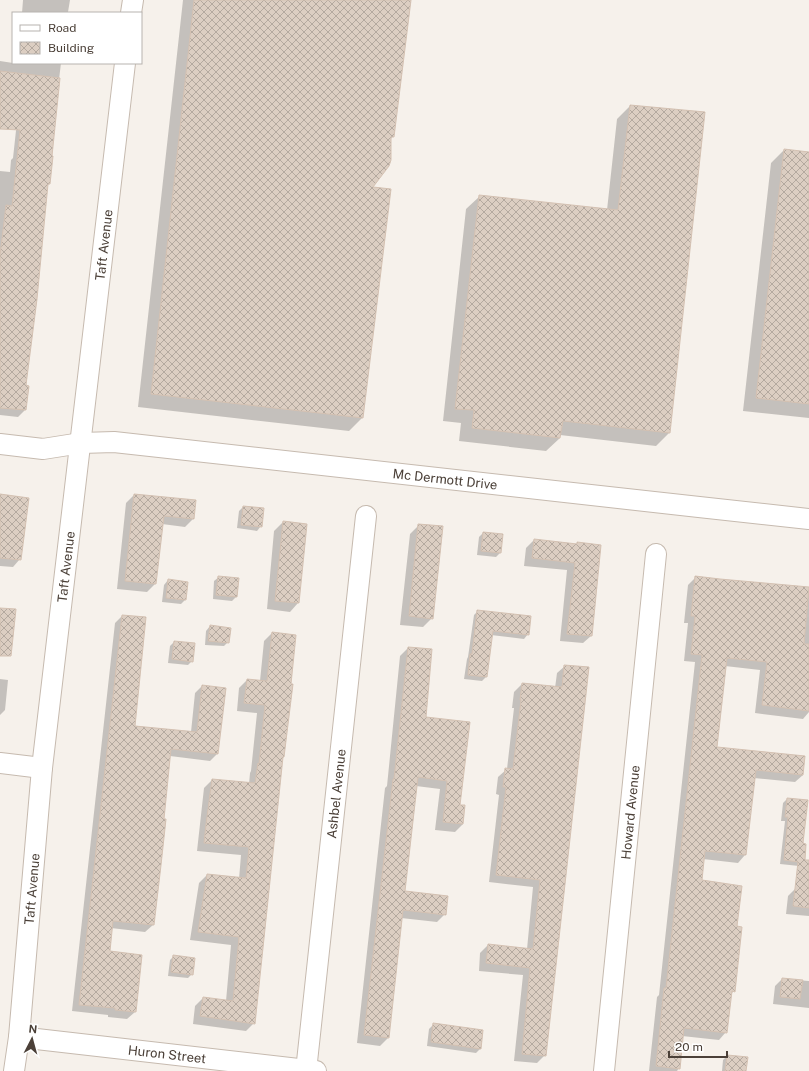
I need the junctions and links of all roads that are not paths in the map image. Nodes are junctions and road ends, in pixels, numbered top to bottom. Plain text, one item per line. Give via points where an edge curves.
1 (132, 0) edge
2 (131, 12) edge
3 (125, 64) edge
4 (81, 443) junction
5 (0, 444) edge
6 (366, 516) dead end
7 (809, 518) edge
8 (656, 554) dead end
9 (0, 763) edge
10 (42, 768) junction
11 (19, 1037) junction
12 (14, 1071) edge
13 (309, 1071) edge
14 (604, 1071) edge

1 - 2 street
3 - 4 street, Taft Avenue
4 - 5 street, Mc Dermott Drive via 43,449
4 - 7 street, Mc Dermott Drive via 114,442
4 - 10 street, Taft Avenue
6 - 13 street, Ashbel Avenue
8 - 14 street, Howard Avenue
9 - 10 street
10 - 11 street, Taft Avenue
11 - 12 street, Taft Avenue
11 - 13 street, Huron Street

